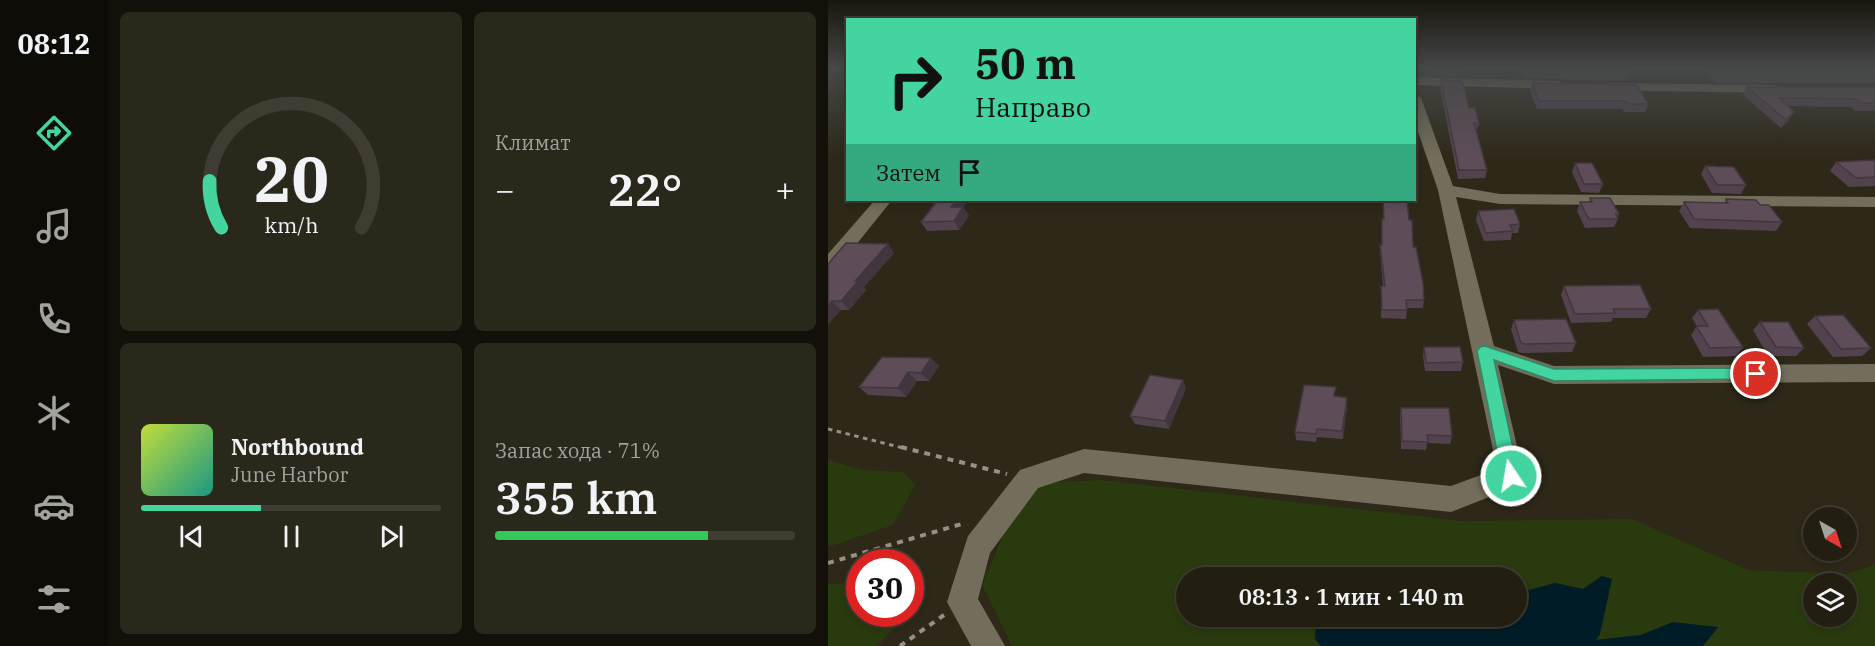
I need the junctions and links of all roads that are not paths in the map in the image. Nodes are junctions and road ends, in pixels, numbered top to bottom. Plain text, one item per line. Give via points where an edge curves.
1 (1416, 104) edge
2 (1446, 190) junction
3 (883, 201) edge
4 (1875, 202) edge
5 (828, 266) edge
6 (1485, 351) junction
7 (1875, 373) edge
8 (989, 646) edge

1 - 2 street
2 - 4 street via 1500,199
2 - 6 street
3 - 5 street
6 - 7 street via 1554,375
6 - 8 street via 1511,476 1450,499 1084,461 1029,479 978,546 962,602

